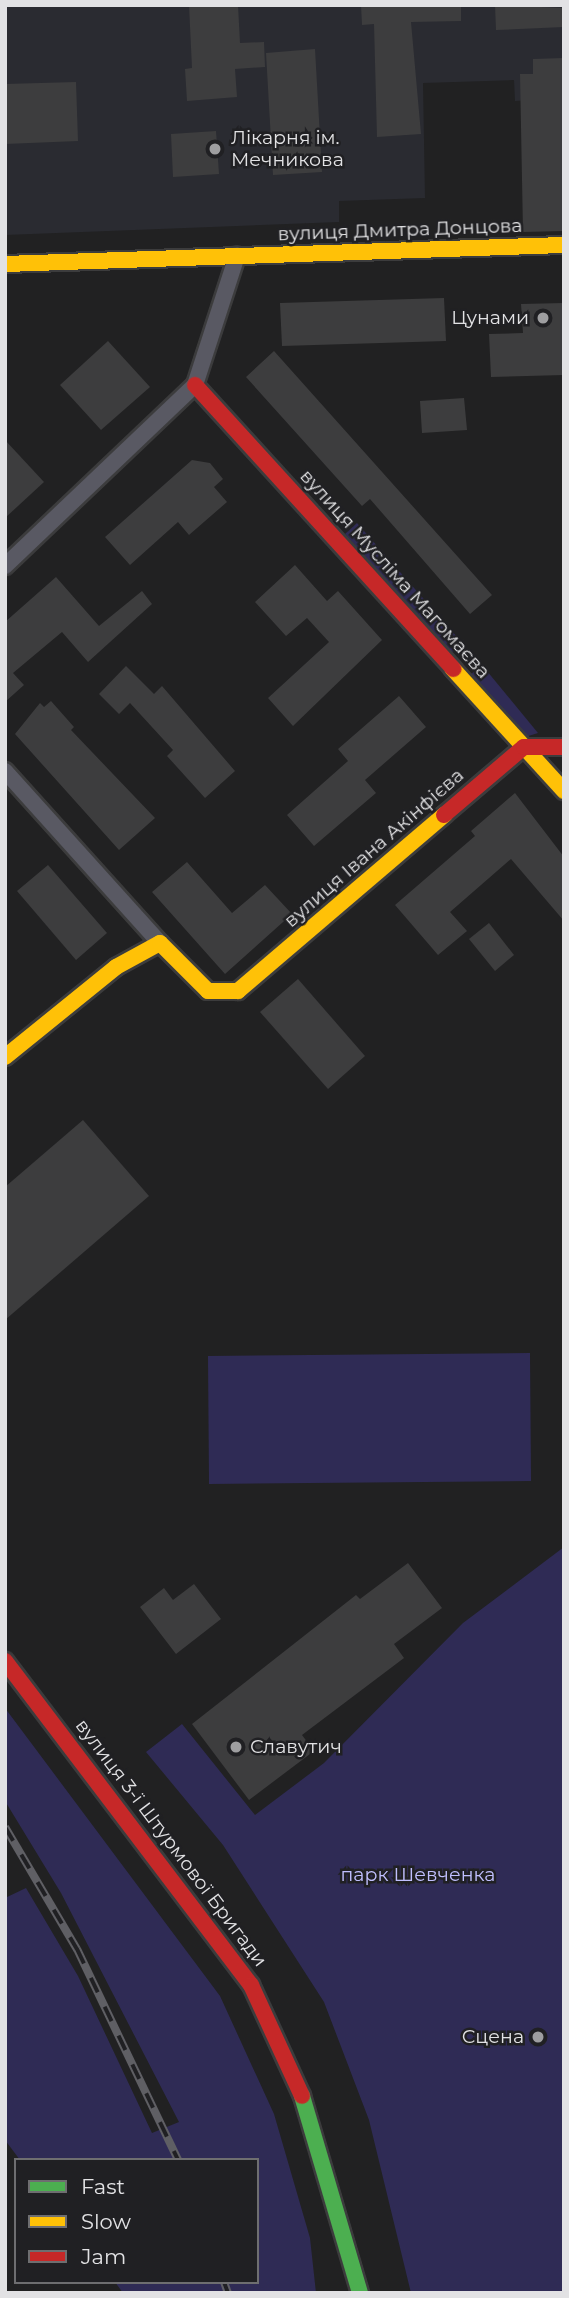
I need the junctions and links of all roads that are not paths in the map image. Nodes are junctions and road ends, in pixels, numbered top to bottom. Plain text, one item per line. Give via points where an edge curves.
1 (564, 245) edge
2 (237, 256) junction
3 (5, 264) edge
4 (195, 385) junction
5 (5, 566) edge
6 (524, 747) junction
7 (564, 747) edge
8 (5, 771) edge
9 (564, 791) edge
10 (160, 943) junction
11 (5, 1057) edge
12 (5, 1661) edge
13 (347, 2261) junction
14 (341, 2293) edge
15 (360, 2293) edge

1 - 2 street, вулиця Дмитра Донцова
2 - 3 street, вулиця Дмитра Донцова
2 - 4 street
4 - 5 street
4 - 6 street, вулиця Мусліма Магомаєва
6 - 7 street
6 - 9 street, вулиця Мусліма Магомаєва
6 - 10 street, вулиця Івана Акінфієва via 248,984 216,995
8 - 10 street
10 - 11 street via 116,967
12 - 13 street, вулиця 3-ї Штурмової Бригади via 251,1985 298,2082
13 - 14 street, вулиця 3-ї Штурмової Бригади
13 - 15 street, вулиця 3-ї Штурмової Бригади

